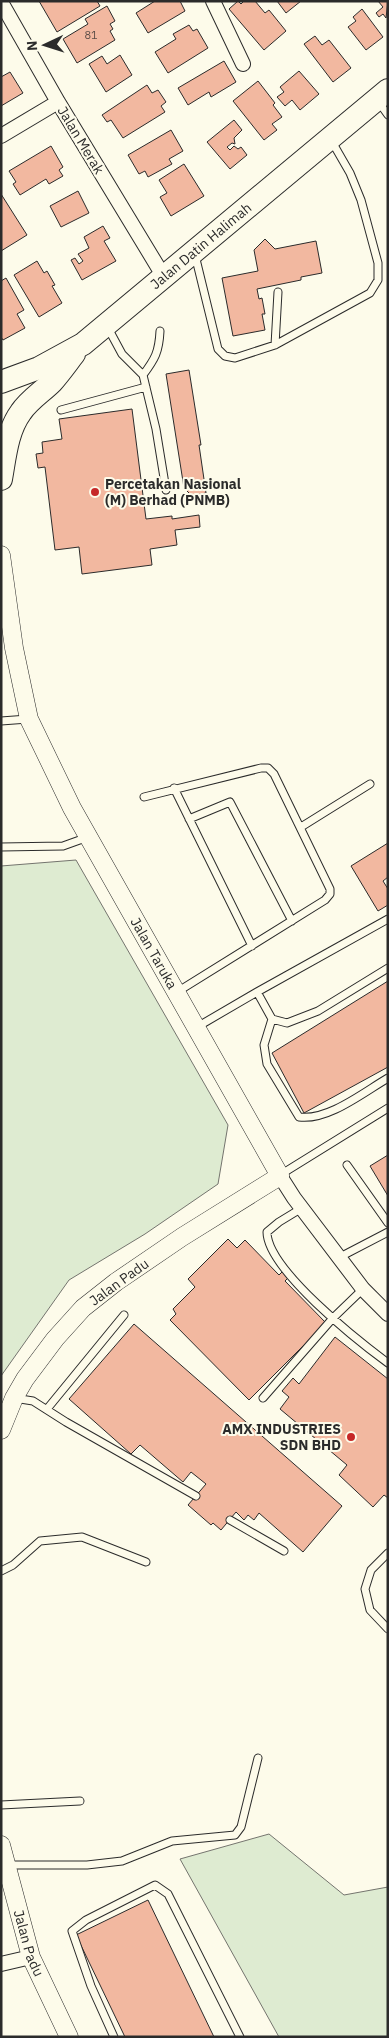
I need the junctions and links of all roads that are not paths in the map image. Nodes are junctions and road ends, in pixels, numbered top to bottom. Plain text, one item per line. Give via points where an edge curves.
1 (212, 1) edge
2 (1, 2) edge
3 (243, 64) dead end
4 (58, 102) junction
5 (384, 102) edge
6 (1, 136) edge
7 (329, 138) junction
8 (194, 252) junction
9 (164, 277) junction
10 (278, 292) dead end
11 (106, 324) junction
12 (160, 331) dead end
13 (83, 344) junction
14 (275, 345) junction
15 (143, 375) junction
16 (1, 382) edge
17 (146, 387) junction
18 (61, 410) dead end
19 (1, 479) edge
20 (166, 490) dead end
21 (1, 555) edge
22 (29, 719) junction
23 (1, 721) edge
24 (370, 784) dead end
25 (174, 788) junction
26 (144, 797) dead end
27 (189, 819) junction
28 (301, 827) junction
29 (89, 837) junction
30 (1, 847) edge
31 (388, 919) edge
32 (292, 921) junction
33 (252, 946) junction
34 (388, 968) edge
35 (177, 992) junction
36 (257, 992) junction
37 (272, 1019) junction
38 (197, 1028) junction
39 (388, 1078) edge
40 (388, 1108) edge
41 (347, 1165) dead end
42 (280, 1176) junction
43 (302, 1208) junction
44 (388, 1222) edge
45 (388, 1232) edge
46 (340, 1256) junction
47 (363, 1289) junction
48 (388, 1314) edge
49 (124, 1315) dead end
50 (333, 1318) junction
51 (388, 1364) edge
52 (14, 1398) junction
53 (263, 1398) dead end
54 (47, 1409) junction
55 (1, 1430) edge
56 (196, 1496) dead end
57 (230, 1520) dead end
58 (284, 1551) dead end
59 (388, 1553) edge
60 (146, 1562) dead end
61 (1, 1571) edge
62 (388, 1628) edge
63 (258, 1758) dead end
64 (80, 1801) dead end
65 (1, 1805) edge
66 (1, 1845) edge
67 (5, 1865) junction
68 (31, 1957) junction
69 (1, 1964) edge
70 (69, 2037) edge
71 (114, 2037) edge
72 (240, 2037) edge

1 - 3 street
2 - 4 street, Jalan Merak
4 - 6 street
4 - 9 street, Jalan Merak
5 - 7 main road, Jalan Datin Halimah
7 - 8 main road, Jalan Datin Halimah
7 - 14 lane via 350,173 360,200 378,263 378,280 370,293
8 - 9 main road, Jalan Datin Halimah
8 - 14 lane via 218,349 225,356 235,358
9 - 11 main road, Jalan Datin Halimah
10 - 14 lane
11 - 13 main road, Jalan Datin Halimah
11 - 15 lane via 122,354
12 - 15 lane via 156,358
13 - 16 main road, Jalan Datin Halimah via 39,368
13 - 19 main road via 21,412 8,443
15 - 17 lane
17 - 18 lane
17 - 20 lane
21 - 22 street, Jalan Taruka via 14,648
22 - 23 lane
22 - 29 street, Jalan Taruka
24 - 28 lane
25 - 26 lane
25 - 27 lane
25 - 28 lane via 268,768
27 - 32 lane via 230,802
27 - 33 lane
28 - 32 lane via 329,885 330,894
29 - 30 lane via 63,846
29 - 35 street, Jalan Taruka
31 - 36 lane
32 - 33 lane
33 - 35 lane
34 - 37 lane via 318,1011 287,1023
35 - 38 street, Jalan Taruka
36 - 37 lane
36 - 38 lane
37 - 39 lane via 264,1045 267,1064 300,1117 328,1113
38 - 42 street, Jalan Taruka
40 - 42 lane
41 - 44 lane
42 - 43 street, Jalan Taruka
42 - 52 street, Jalan Padu via 182,1237 83,1308 55,1339
43 - 46 street, Jalan Taruka
43 - 50 lane via 267,1232 267,1241 282,1265
45 - 46 lane
46 - 47 street, Jalan Taruka
47 - 48 street, Jalan Taruka
47 - 50 lane
49 - 54 lane
50 - 51 lane
50 - 53 lane
52 - 54 lane via 33,1401
52 - 55 street, Jalan Padu
54 - 56 lane
57 - 58 lane
59 - 62 lane via 371,1570 365,1589 370,1610
60 - 61 lane via 82,1537 40,1541 13,1565
63 - 67 lane via 241,1827 235,1835 172,1841 122,1861
64 - 65 lane
66 - 67 street, Jalan Padu
67 - 68 street, Jalan Padu
68 - 69 street
68 - 70 street, Jalan Padu
71 - 72 lane via 72,1932 86,1920 155,1885 168,1894

